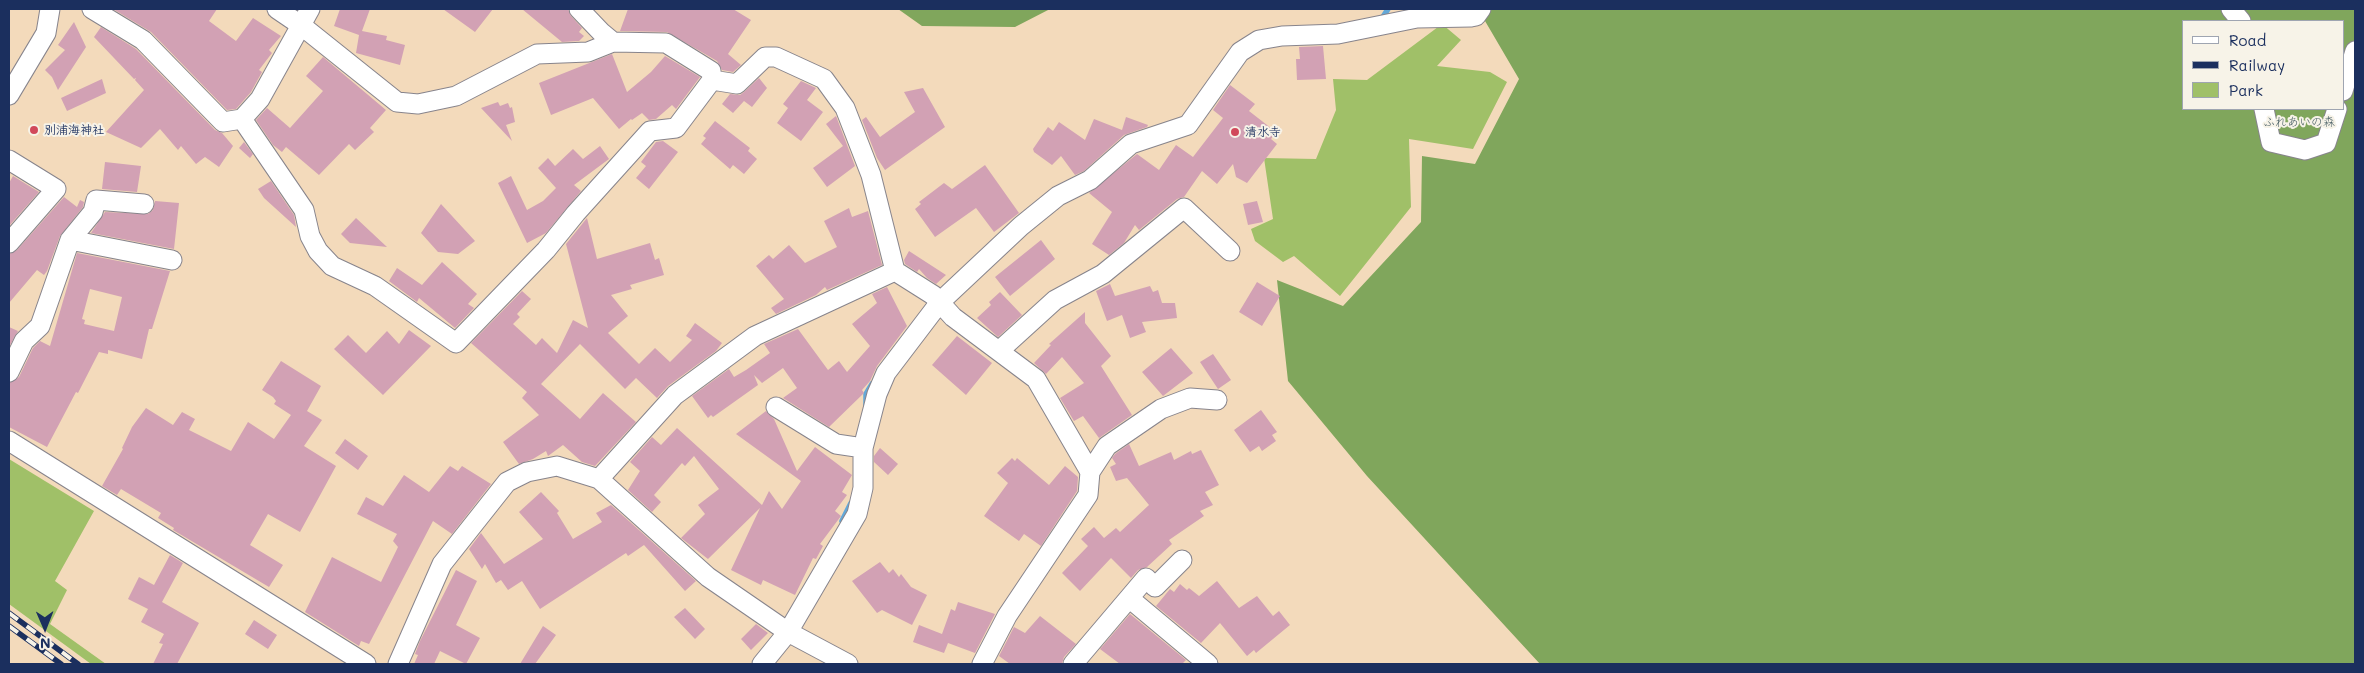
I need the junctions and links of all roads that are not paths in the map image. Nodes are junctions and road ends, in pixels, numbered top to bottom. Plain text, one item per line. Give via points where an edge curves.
1 (50, 9) edge
2 (92, 9) edge
3 (277, 9) edge
4 (579, 9) edge
5 (1481, 9) edge
6 (2231, 9) edge
7 (306, 17) edge
8 (2240, 20) edge
9 (613, 42) junction
10 (2355, 51) edge
11 (712, 80) junction
12 (2344, 88) edge
13 (9, 95) edge
14 (2264, 110) edge
15 (2337, 110) edge
16 (242, 119) junction
17 (9, 160) edge
18 (144, 204) dead end
19 (70, 240) junction
20 (9, 243) edge
21 (1230, 251) dead end
22 (172, 260) dead end
23 (895, 271) junction
24 (940, 302) junction
25 (1000, 350) junction
26 (9, 372) edge
27 (1217, 400) dead end
28 (776, 407) dead end
29 (9, 441) edge
30 (857, 447) junction
31 (1090, 472) junction
32 (599, 479) junction
33 (1182, 560) dead end
34 (1129, 598) junction
35 (788, 632) junction
36 (990, 661) edge
37 (366, 664) edge
38 (398, 664) edge
39 (762, 664) edge
40 (848, 664) edge
41 (1073, 664) edge
42 (1208, 664) edge

1 - 13 street via 46,33
2 - 16 street via 143,40 223,122
3 - 7 street
4 - 9 street
5 - 24 street via 1471,17 1417,18 1338,34 1272,38 1247,46 1188,125 1122,149 1090,180 1058,196 1033,215
6 - 8 street
7 - 9 street via 397,102 418,104 456,96 537,54 588,52
7 - 16 street via 260,99
9 - 11 street via 666,43 711,71
10 - 12 street
11 - 16 street via 676,128 650,132 546,250 456,343 375,286 332,266 310,236 304,210
11 - 23 street via 737,84 765,57 776,57 824,79 844,108 871,175
14 - 15 street via 2271,142 2305,150 2326,142
17 - 20 street via 56,189
18 - 19 street via 96,200 93,212
19 - 22 street
19 - 26 street via 40,326 24,341
21 - 25 street via 1184,208 1103,274 1055,300
23 - 24 street
23 - 32 street via 754,336 675,395
24 - 25 street via 953,317
24 - 30 street via 886,373
25 - 31 street via 1036,379
27 - 31 street via 1190,398 1161,408 1107,446
28 - 30 street via 826,439
29 - 37 street
30 - 35 street via 863,488 857,514
31 - 36 street via 1088,494 1007,616
32 - 35 street via 708,577
32 - 38 street via 557,466 528,472 507,482 442,564
33 - 34 street via 1155,587 1146,578
34 - 41 street
34 - 42 street
35 - 39 street
35 - 40 street

